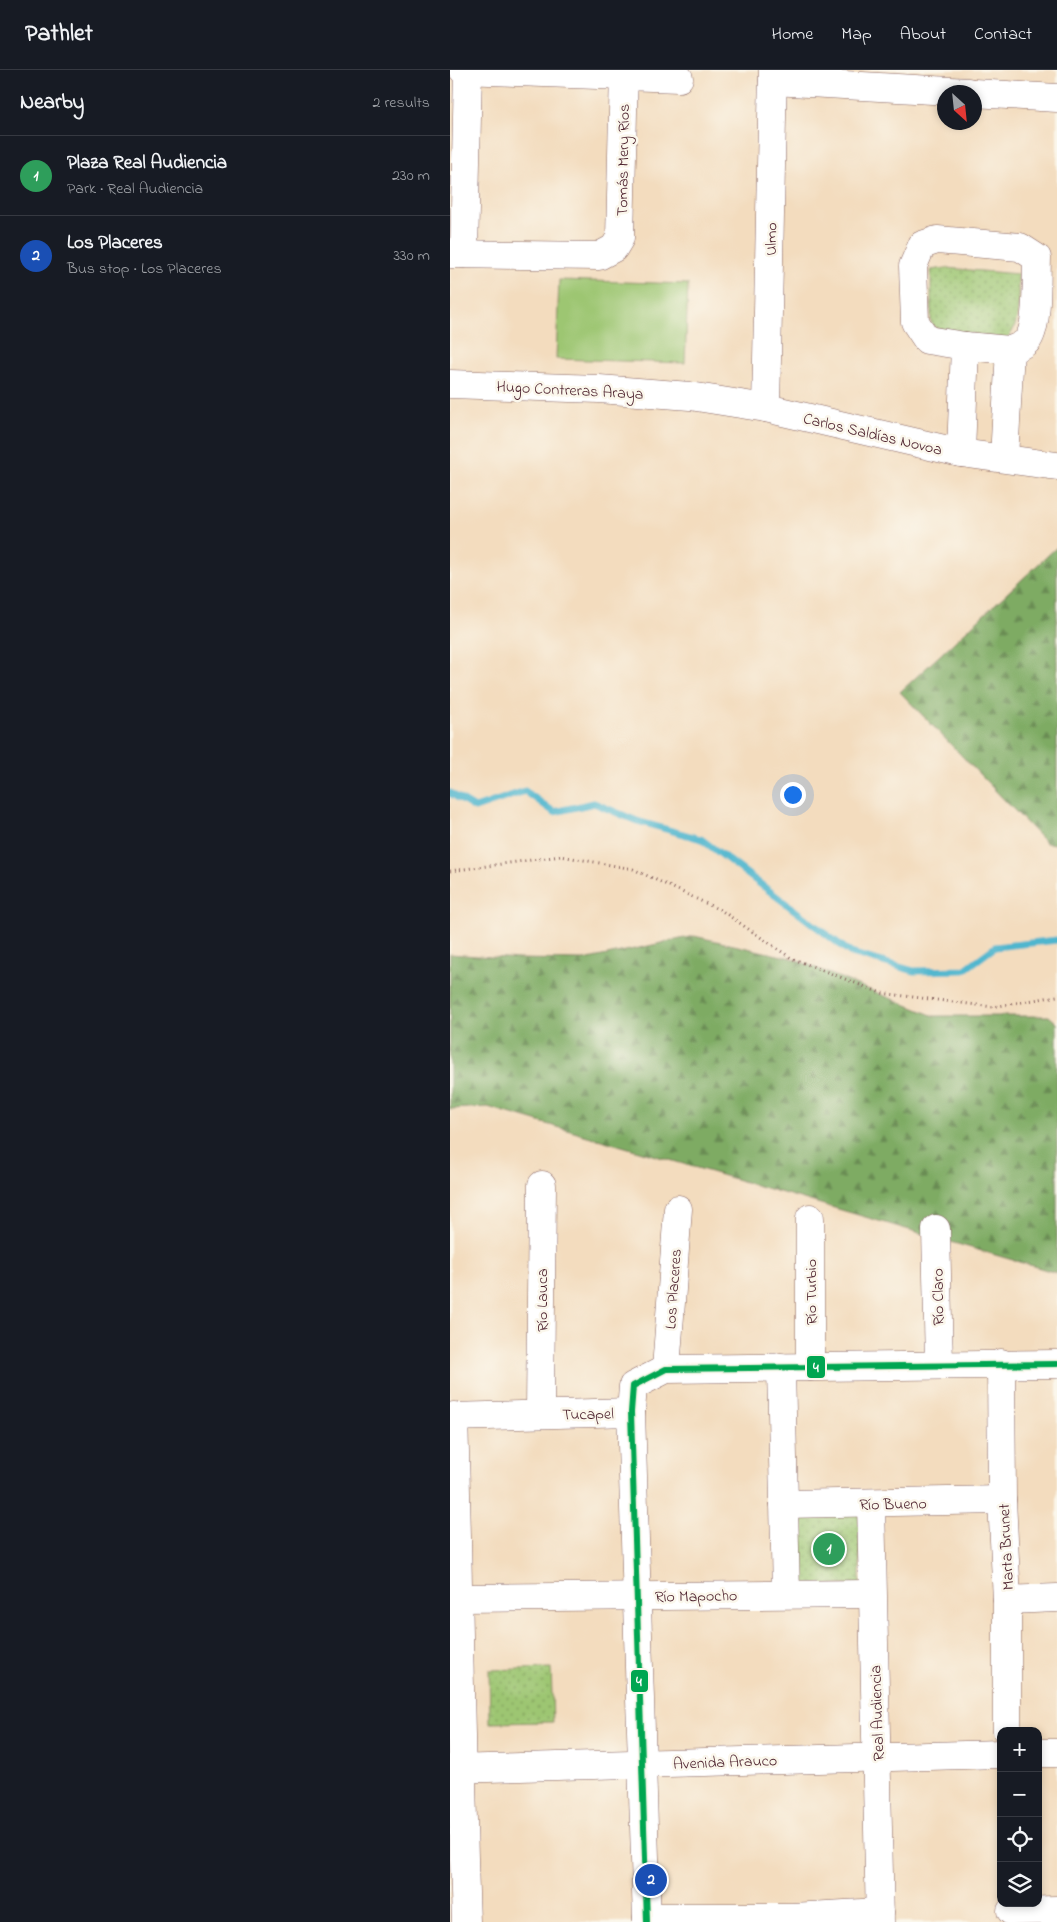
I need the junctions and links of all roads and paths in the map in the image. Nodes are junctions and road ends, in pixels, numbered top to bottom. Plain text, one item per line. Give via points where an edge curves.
1 (463, 70) edge
2 (468, 70) edge
3 (624, 73) edge
4 (773, 75) edge
5 (679, 78) dead end
6 (924, 80) edge
7 (942, 85) edge
8 (982, 93) edge
9 (1057, 98) edge
10 (457, 254) edge
11 (965, 346) junction
12 (1010, 350) junction
13 (450, 384) edge
14 (690, 396) joint
15 (766, 408) junction
16 (961, 453) junction
17 (1004, 458) junction
18 (1057, 466) edge
19 (450, 871) edge
20 (1057, 996) edge
21 (542, 1185) dead end
22 (678, 1209) dead end
23 (810, 1218) dead end
24 (936, 1229) dead end
25 (1001, 1363) junction
26 (1057, 1364) edge
27 (939, 1365) junction
28 (781, 1367) junction
29 (810, 1367) junction
30 (666, 1370) junction
31 (631, 1412) junction
32 (540, 1414) junction
33 (452, 1417) edge
34 (1002, 1500) junction
35 (784, 1504) junction
36 (871, 1504) junction
37 (786, 1594) junction
38 (872, 1594) junction
39 (637, 1596) junction
40 (460, 1598) junction
41 (1057, 1598) edge
42 (1008, 1600) junction
43 (1008, 1727) edge
44 (1042, 1753) edge
45 (1057, 1753) edge
46 (997, 1754) edge
47 (877, 1757) junction
48 (642, 1764) junction
49 (455, 1768) edge
50 (1057, 1910) edge
51 (1011, 1912) edge
52 (880, 1917) edge
53 (792, 1919) edge
54 (647, 1920) edge
55 (466, 1922) edge

1 - 2 street
2 - 3 street
2 - 10 street
3 - 5 street
3 - 10 street, Tomás Mery Ríos via 620,238 614,248 599,256
4 - 6 street
4 - 15 street, Ulmo
6 - 7 street
8 - 9 street
11 - 12 street
11 - 12 street via 927,340 915,322 913,266 922,245 937,240 1020,247 1037,258 1036,314 1028,340
11 - 16 street
12 - 17 street
13 - 14 street, Hugo Contreras Araya
14 - 15 street, Carlos Saldías Novoa
15 - 16 street, Carlos Saldías Novoa
16 - 17 street, Carlos Saldías Novoa
17 - 18 street, Carlos Saldías Novoa
19 - 20 path via 561,856 633,870 722,911 791,958 881,993 993,1007
21 - 32 street, Río Lauca
22 - 30 street, Los Placeres
23 - 29 street, Río Turbio
24 - 27 street, Río Claro
25 - 26 street, Tucapel
25 - 27 street, Tucapel
25 - 34 street, Marta Brunet
27 - 29 street, Tucapel
28 - 29 street, Tucapel
28 - 30 street, Tucapel
28 - 35 street
30 - 31 street, Tucapel via 633,1386
31 - 32 street, Tucapel
31 - 39 street
32 - 33 street, Tucapel
33 - 40 street
34 - 36 street, Río Bueno
34 - 42 street, Marta Brunet
35 - 36 street, Río Bueno
35 - 37 street
36 - 38 street, Real Audiencia
37 - 38 street, Río Mapocho
37 - 39 street, Río Mapocho
38 - 47 street, Real Audiencia
39 - 40 street, Río Mapocho
39 - 48 street
40 - 49 street
41 - 42 street
42 - 43 street, Marta Brunet
44 - 45 street
46 - 47 street, Avenida Arauco
47 - 48 street, Avenida Arauco
47 - 52 street, Real Audiencia
48 - 49 street, Avenida Arauco
48 - 54 street
49 - 55 street
50 - 51 street
52 - 53 street
53 - 54 street

